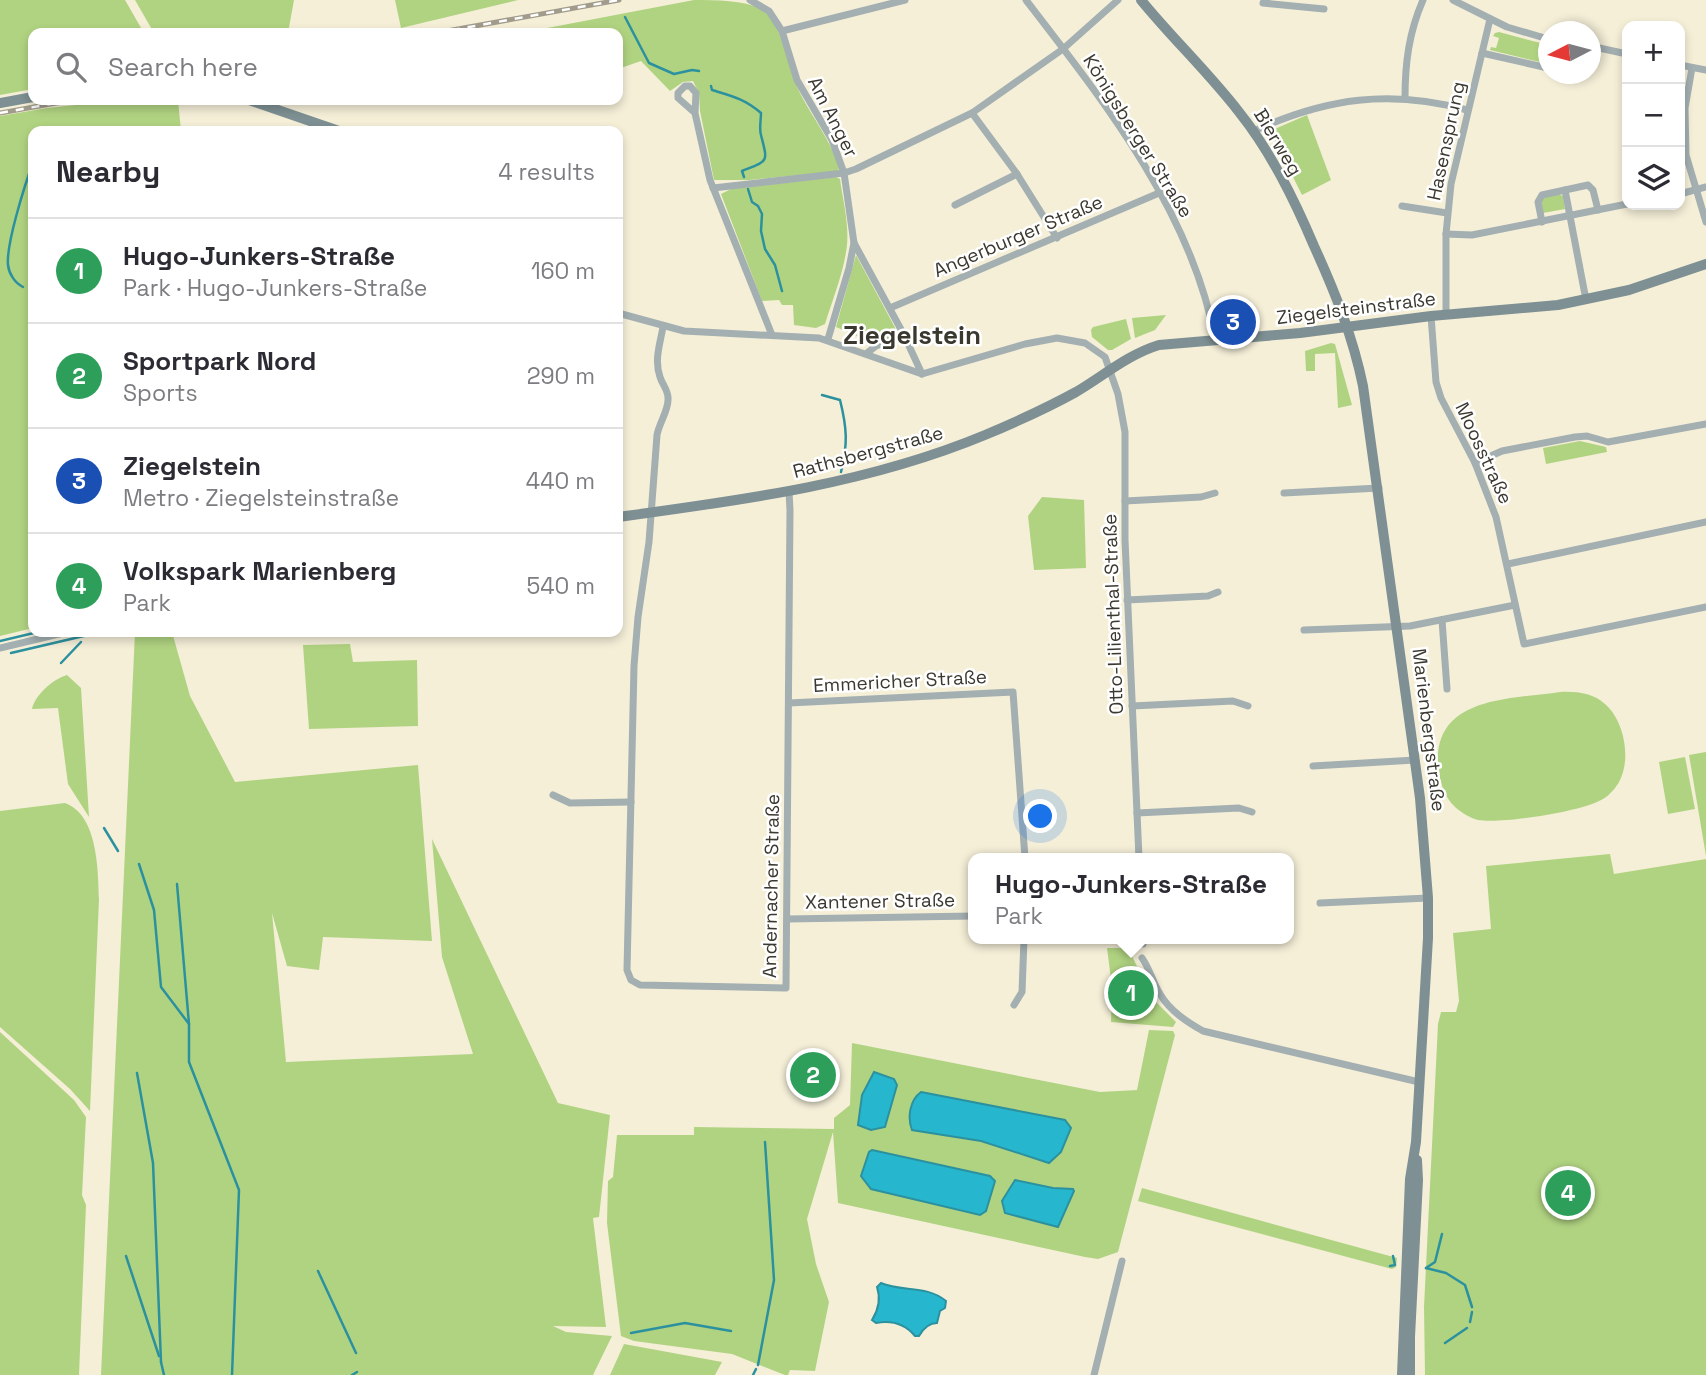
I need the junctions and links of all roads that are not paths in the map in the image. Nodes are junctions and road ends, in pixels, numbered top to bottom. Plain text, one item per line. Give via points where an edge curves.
1 (750, 0) edge
2 (905, 0) edge
3 (1027, 0) edge
4 (1118, 0) edge
5 (1141, 0) edge
6 (1423, 0) edge
7 (1453, 0) edge
8 (1293, 3) edge
9 (1263, 4) dead end
10 (1324, 9) dead end
11 (1490, 19) junction
12 (782, 31) junction
13 (1538, 36) edge
14 (1601, 48) edge
15 (1063, 49) junction
16 (1482, 53) junction
17 (1622, 53) edge
18 (1538, 66) edge
19 (1685, 66) edge
20 (1692, 68) junction
21 (1706, 70) edge
22 (28, 98) edge
23 (1405, 98) junction
24 (0, 103) edge
25 (264, 105) edge
26 (1467, 110) junction
27 (695, 113) dead end
28 (972, 113) junction
29 (324, 126) edge
30 (1254, 131) junction
31 (844, 173) junction
32 (1017, 174) junction
33 (1706, 187) edge
34 (713, 188) junction
35 (1565, 190) junction
36 (1695, 191) junction
37 (1159, 193) junction
38 (1685, 193) edge
39 (955, 205) dead end
40 (1622, 205) edge
41 (1402, 206) dead end
42 (1598, 210) junction
43 (1447, 213) junction
44 (1569, 217) junction
45 (1542, 222) junction
46 (1706, 222) edge
47 (1446, 234) junction
48 (1057, 238) junction
49 (854, 243) junction
50 (1706, 264) edge
51 (1586, 300) junction
52 (890, 308) junction
53 (1446, 314) junction
54 (623, 315) edge
55 (1431, 316) junction
56 (1349, 326) junction
57 (663, 327) junction
58 (772, 335) junction
59 (904, 335) junction
60 (1215, 339) junction
61 (828, 340) junction
62 (867, 353) junction
63 (1111, 370) junction
64 (922, 374) junction
65 (1706, 424) edge
66 (1475, 463) junction
67 (1379, 488) junction
68 (789, 492) junction
69 (1215, 493) dead end
70 (1284, 493) dead end
71 (1125, 501) junction
72 (651, 513) junction
73 (623, 516) edge
74 (1706, 522) edge
75 (1508, 564) junction
76 (1218, 592) dead end
77 (1127, 600) junction
78 (1515, 605) junction
79 (1706, 607) edge
80 (1442, 620) junction
81 (1397, 626) junction
82 (1304, 630) dead end
83 (46, 637) edge
84 (0, 648) edge
85 (1447, 689) dead end
86 (789, 703) junction
87 (1132, 706) junction
88 (1248, 706) dead end
89 (1415, 760) junction
90 (1313, 766) dead end
91 (553, 795) dead end
92 (631, 802) junction
93 (1252, 812) dead end
94 (1137, 813) junction
95 (1024, 853) edge
96 (1139, 853) edge
97 (1428, 898) junction
98 (1320, 903) dead end
99 (968, 916) edge
100 (787, 919) junction
101 (1024, 944) edge
102 (1142, 958) dead end
103 (1014, 1005) dead end
104 (1419, 1082) junction
105 (1416, 1142) junction
106 (1122, 1261) dead end
107 (1094, 1375) edge
108 (1402, 1375) edge
109 (1410, 1375) edge

1 - 12 street, Am Anger via 769,11
2 - 12 street
3 - 15 street, Königsberger Straße
4 - 15 street
5 - 30 main road, Bierweg
6 - 23 street via 1405,58
7 - 11 street
8 - 9 street
8 - 10 street
11 - 13 street
11 - 16 street, Hasensprung
12 - 31 street, Am Anger via 797,80 832,140
14 - 17 street
15 - 28 street
15 - 37 street, Königsberger Straße
16 - 18 street
16 - 26 street, Hasensprung
19 - 20 street
20 - 21 street
20 - 36 street via 1684,130
22 - 24 main road
23 - 26 street
23 - 30 street via 1316,106
25 - 29 main road
26 - 43 street, Hasensprung
27 - 34 street
28 - 31 street
28 - 32 street
30 - 56 main road, Bierweg via 1294,201
31 - 34 street
31 - 49 street, Am Anger
32 - 39 street
32 - 48 street
33 - 36 street
34 - 58 street
35 - 42 street via 1588,185
35 - 44 street
35 - 45 street via 1542,195 1538,202
36 - 38 street
36 - 46 street
37 - 48 street, Angerburger Straße
37 - 60 street, Königsberger Straße via 1192,259
40 - 42 street
41 - 43 street
42 - 44 street
43 - 47 street, Hasensprung
44 - 45 street
44 - 51 street
45 - 47 street via 1472,235
47 - 53 street, Hasensprung
48 - 52 street, Angerburger Straße
49 - 52 street, Am Anger
49 - 61 street
50 - 51 main road, Ziegelsteinstraße
51 - 53 main road, Ziegelsteinstraße
52 - 59 street, Am Anger
53 - 55 main road, Ziegelsteinstraße
54 - 57 street
55 - 56 main road, Ziegelsteinstraße
55 - 66 street, Moosstraße via 1436,382
56 - 60 main road, Ziegelsteinstraße
56 - 67 main road, Marienbergstraße
57 - 58 street via 705,334
57 - 72 street, Andernacher Straße via 657,363 669,395 657,435
58 - 61 street
59 - 62 street
59 - 64 street, Am Anger
60 - 63 main road, Ziegelsteinstraße via 1159,345
61 - 62 street
62 - 64 street
63 - 64 street via 1100,352 1062,338
63 - 68 main road, Rathsbergstraße via 1046,408 968,442 881,471
63 - 71 street, Otto-Lilienthal-Straße via 1125,432
65 - 66 street via 1608,442 1575,437 1502,451
66 - 75 street, Moosstraße
67 - 70 street
67 - 81 main road, Marienbergstraße
68 - 72 main road, Rathsbergstraße
68 - 86 street, Andernacher Straße
69 - 71 street
71 - 77 street, Otto-Lilienthal-Straße
72 - 73 main road, Rathsbergstraße
72 - 92 street, Andernacher Straße via 636,641
74 - 75 street
75 - 78 street, Moosstraße
76 - 77 street
77 - 87 street, Otto-Lilienthal-Straße
78 - 79 street, Moosstraße via 1524,644
78 - 80 street
80 - 81 street
80 - 85 street
81 - 82 street
81 - 89 main road, Marienbergstraße
83 - 84 street
86 - 95 street, Emmericher Straße via 1013,692
86 - 100 street, Andernacher Straße
87 - 88 street via 1233,701
87 - 94 street, Otto-Lilienthal-Straße
89 - 90 street
89 - 97 main road, Marienbergstraße
91 - 92 street via 570,803
92 - 100 street, Andernacher Straße via 631,980 640,985 786,988
93 - 94 street via 1238,808
94 - 96 street, Otto-Lilienthal-Straße
97 - 98 street
97 - 104 main road, Marienbergstraße
99 - 100 street, Xantener Straße
101 - 103 street via 1022,992
102 - 104 street via 1170,1007 1203,1031
104 - 105 main road, Marienbergstraße
105 - 108 main road, Marienbergstraße via 1410,1179
105 - 109 main road, Marienbergstraße
106 - 107 street

